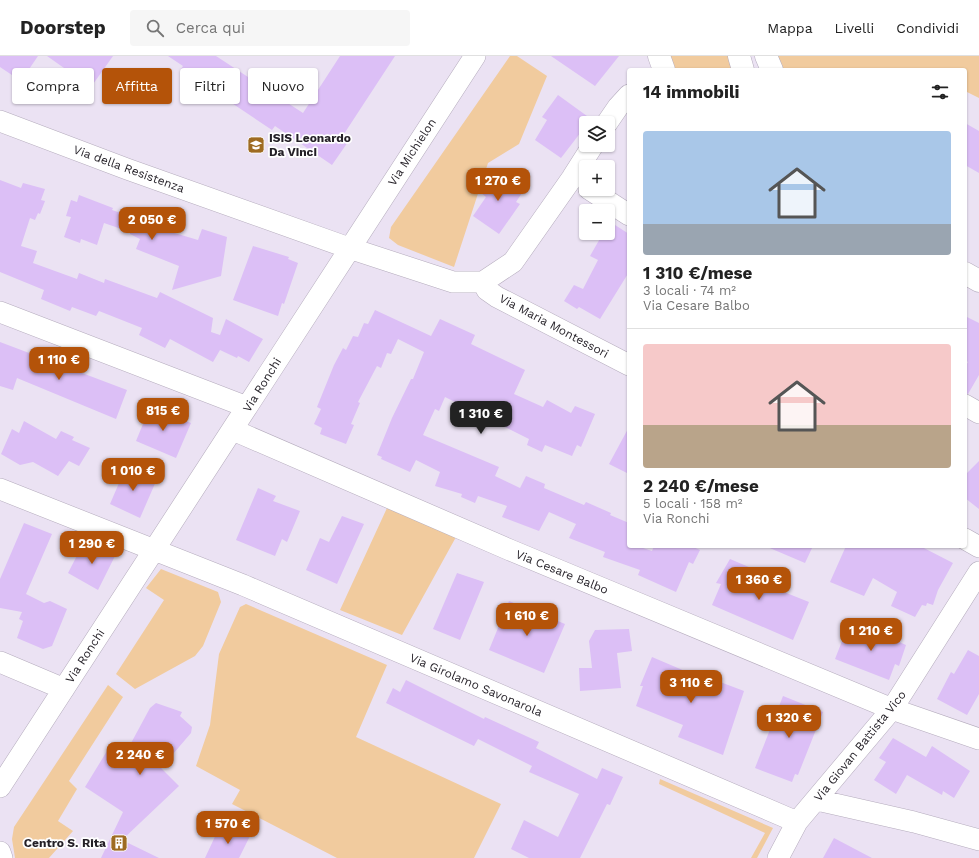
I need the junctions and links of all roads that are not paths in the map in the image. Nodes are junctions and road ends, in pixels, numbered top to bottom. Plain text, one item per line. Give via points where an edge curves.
1 (475, 56) edge
2 (659, 56) edge
3 (739, 56) edge
4 (757, 56) edge
5 (766, 56) edge
6 (663, 68) edge
7 (742, 68) edge
8 (761, 68) edge
9 (771, 68) edge
10 (0, 121) edge
11 (579, 188) edge
12 (599, 196) edge
13 (627, 214) edge
14 (349, 248) junction
15 (967, 274) edge
16 (979, 281) edge
17 (483, 282) junction
18 (0, 312) edge
19 (627, 364) edge
20 (967, 406) edge
21 (247, 407) junction
22 (979, 413) edge
23 (234, 430) junction
24 (0, 489) edge
25 (967, 540) edge
26 (979, 547) edge
27 (154, 549) junction
28 (979, 572) edge
29 (0, 662) edge
30 (64, 689) junction
31 (892, 709) junction
32 (979, 739) edge
33 (0, 787) edge
34 (817, 800) junction
35 (797, 822) junction
36 (979, 840) edge
37 (0, 852) edge
38 (2, 858) edge
39 (778, 858) edge

1 - 14 street, Via Michielon
2 - 6 main road
3 - 7 main road
4 - 8 main road
5 - 9 main road
10 - 14 street, Via della Resistenza
11 - 17 street via 513,262
12 - 13 street
14 - 17 street via 453,282
14 - 21 street, Via Ronchi
15 - 16 main road
17 - 19 street, Via Maria Montessori via 487,290 497,297
18 - 21 street
20 - 22 street
21 - 23 street, Via Ronchi
23 - 27 street, Via Ronchi
23 - 31 street, Via Cesare Balbo via 510,550
24 - 27 street, Via Girolamo Savonarola
25 - 26 street
27 - 30 street, Via Ronchi
27 - 35 street, Via Girolamo Savonarola
28 - 31 street, Via Giovan Battista Vico
29 - 30 street
30 - 33 street, Via Ronchi
31 - 32 street, Via Cesare Balbo
31 - 34 street, Via Giovan Battista Vico
34 - 35 street, Via Giovan Battista Vico
34 - 36 street
35 - 39 street, Via Giovan Battista Vico
37 - 38 street

